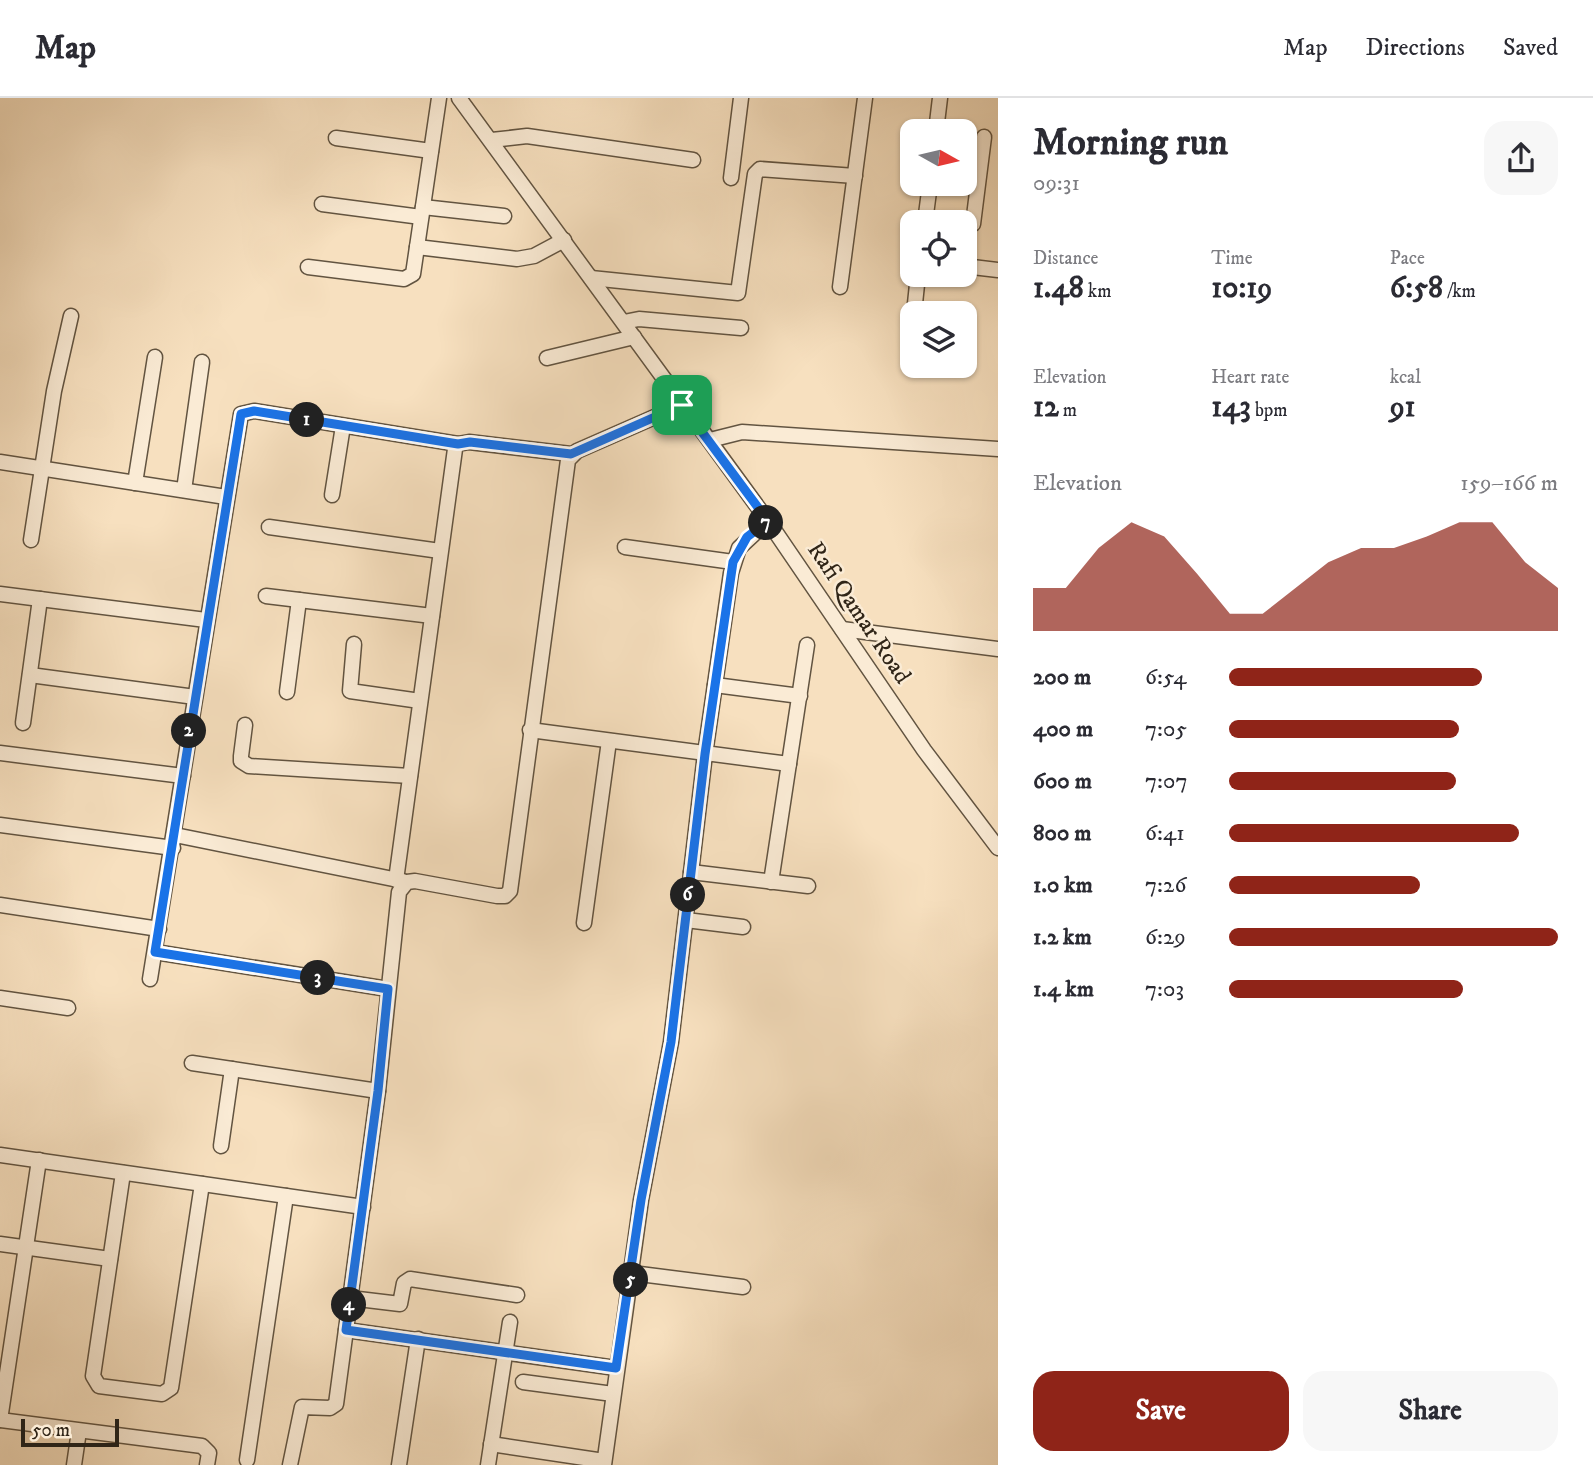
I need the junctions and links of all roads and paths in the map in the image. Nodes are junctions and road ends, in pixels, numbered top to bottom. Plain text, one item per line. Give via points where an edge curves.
1 (439, 98) edge
2 (459, 98) edge
3 (741, 98) edge
4 (865, 98) edge
5 (940, 98) edge
6 (937, 119) edge
7 (984, 137) dead end
8 (336, 138) dead end
9 (492, 140) junction
10 (431, 151) junction
11 (692, 160) dead end
12 (977, 160) edge
13 (855, 176) junction
14 (731, 178) dead end
15 (322, 204) dead end
16 (422, 212) junction
17 (504, 216) dead end
18 (564, 240) junction
19 (417, 247) junction
20 (308, 267) dead end
21 (977, 268) edge
22 (998, 270) edge
23 (592, 278) junction
24 (840, 287) dead end
25 (71, 316) dead end
26 (624, 323) junction
27 (741, 328) dead end
28 (634, 337) junction
29 (155, 357) dead end
30 (547, 358) dead end
31 (202, 362) dead end
32 (682, 405) junction
33 (343, 426) junction
34 (710, 440) junction
35 (458, 444) junction
36 (998, 449) edge
37 (571, 454) junction
38 (0, 462) edge
39 (41, 469) junction
40 (135, 483) junction
41 (184, 491) junction
42 (332, 495) dead end
43 (226, 497) junction
44 (768, 521) junction
45 (269, 527) dead end
46 (31, 540) dead end
47 (625, 547) dead end
48 (440, 551) junction
49 (733, 562) junction
50 (0, 594) edge
51 (266, 596) dead end
52 (40, 599) junction
53 (299, 600) junction
54 (432, 617) junction
55 (206, 620) junction
56 (842, 629) junction
57 (354, 644) dead end
58 (807, 645) dead end
59 (998, 649) edge
60 (30, 675) junction
61 (716, 685) junction
62 (287, 692) dead end
63 (800, 696) junction
64 (195, 697) junction
65 (420, 701) junction
66 (23, 723) dead end
67 (244, 725) dead end
68 (530, 730) junction
69 (609, 741) junction
70 (0, 752) edge
71 (705, 754) junction
72 (789, 764) junction
73 (183, 776) junction
74 (410, 776) junction
75 (0, 825) edge
76 (174, 841) junction
77 (997, 844) edge
78 (691, 872) junction
79 (401, 881) junction
80 (771, 882) junction
81 (808, 886) dead end
82 (0, 905) edge
83 (686, 920) junction
84 (584, 923) dead end
85 (743, 927) dead end
86 (159, 929) junction
87 (155, 952) junction
88 (150, 979) dead end
89 (388, 989) junction
90 (0, 998) edge
91 (68, 1009) dead end
92 (192, 1063) dead end
93 (232, 1069) junction
94 (378, 1091) junction
95 (221, 1146) dead end
96 (0, 1155) edge
97 (39, 1160) junction
98 (122, 1173) junction
99 (202, 1184) junction
100 (286, 1196) junction
101 (363, 1207) junction
102 (0, 1244) edge
103 (27, 1248) junction
104 (110, 1259) junction
105 (632, 1273) junction
106 (743, 1287) dead end
107 (517, 1295) dead end
108 (350, 1298) junction
109 (510, 1322) dead end
110 (346, 1330) junction
111 (418, 1339) junction
112 (505, 1350) junction
113 (616, 1368) junction
114 (523, 1382) dead end
115 (613, 1394) junction
116 (0, 1420) edge
117 (79, 1432) junction
118 (491, 1444) junction
119 (247, 1460) dead end
120 (604, 1463) edge
121 (74, 1465) edge
122 (207, 1465) edge
123 (290, 1465) edge
124 (399, 1465) edge
125 (488, 1465) edge

1 - 10 street
2 - 9 street, Rafi Qamar Road
3 - 14 street
4 - 13 street
5 - 6 street
7 - 12 street
8 - 10 street
9 - 11 street via 527,136
9 - 18 street, Rafi Qamar Road
10 - 16 street
13 - 23 street via 760,169 755,174 738,292
13 - 24 street
15 - 16 street
16 - 17 street
16 - 19 street
18 - 19 street via 534,256 517,259
18 - 23 street, Rafi Qamar Road
19 - 20 street via 409,279
21 - 22 street
23 - 26 street, Rafi Qamar Road
25 - 39 street
26 - 27 street via 639,319
26 - 28 street, Rafi Qamar Road
28 - 30 street
28 - 32 street, Rafi Qamar Road
29 - 40 street
31 - 41 street
32 - 34 street, Rafi Qamar Road
32 - 37 street
33 - 35 street
33 - 42 street
33 - 43 street via 254,411 241,414
34 - 36 street via 742,432
34 - 44 street, Rafi Qamar Road
35 - 37 street
35 - 48 street
37 - 68 street
38 - 39 street
39 - 40 street
39 - 46 street
40 - 41 street
41 - 43 street
43 - 55 street
44 - 49 street via 747,537
44 - 56 street, Rafi Qamar Road
45 - 48 street
47 - 49 street
48 - 54 street
49 - 61 street
50 - 52 street
51 - 53 street
52 - 55 street
52 - 60 street
53 - 54 street
53 - 62 street
54 - 65 street
55 - 64 street
56 - 59 street
56 - 77 street, Rafi Qamar Road via 924,750
57 - 65 street via 350,691
58 - 63 street
60 - 64 street
60 - 66 street
61 - 63 street
61 - 71 street
63 - 72 street
64 - 73 street
65 - 74 street
67 - 74 street via 241,761 249,766
68 - 69 street
68 - 79 street via 510,891 498,896 424,881
69 - 71 street
69 - 84 street
70 - 73 street
71 - 72 street
71 - 78 street
72 - 80 street
73 - 76 street
74 - 79 street
75 - 76 street
76 - 79 street
76 - 86 street
78 - 80 street
78 - 83 street
79 - 89 street
80 - 81 street
82 - 86 street
83 - 85 street
83 - 105 street via 671,1042
86 - 87 street
87 - 88 street
87 - 89 street
89 - 94 street
90 - 91 street
92 - 93 street
93 - 94 street
93 - 95 street
94 - 101 street
96 - 97 street
97 - 98 street
97 - 103 street
98 - 99 street
98 - 104 street
99 - 100 street
99 - 104 street via 167,1393 99,1386 94,1381
100 - 101 street
100 - 119 street
101 - 108 street
102 - 103 street
103 - 104 street
103 - 116 street
105 - 106 street
105 - 113 street
107 - 108 street via 410,1279 404,1283 400,1304
108 - 110 street
109 - 112 street
110 - 111 street
110 - 123 street via 336,1404 302,1407
111 - 112 street
111 - 124 street
112 - 113 street
112 - 118 street
113 - 115 street
114 - 115 street
115 - 120 street
116 - 117 street
117 - 121 street
117 - 122 street via 202,1446 209,1453
118 - 120 street
118 - 125 street

